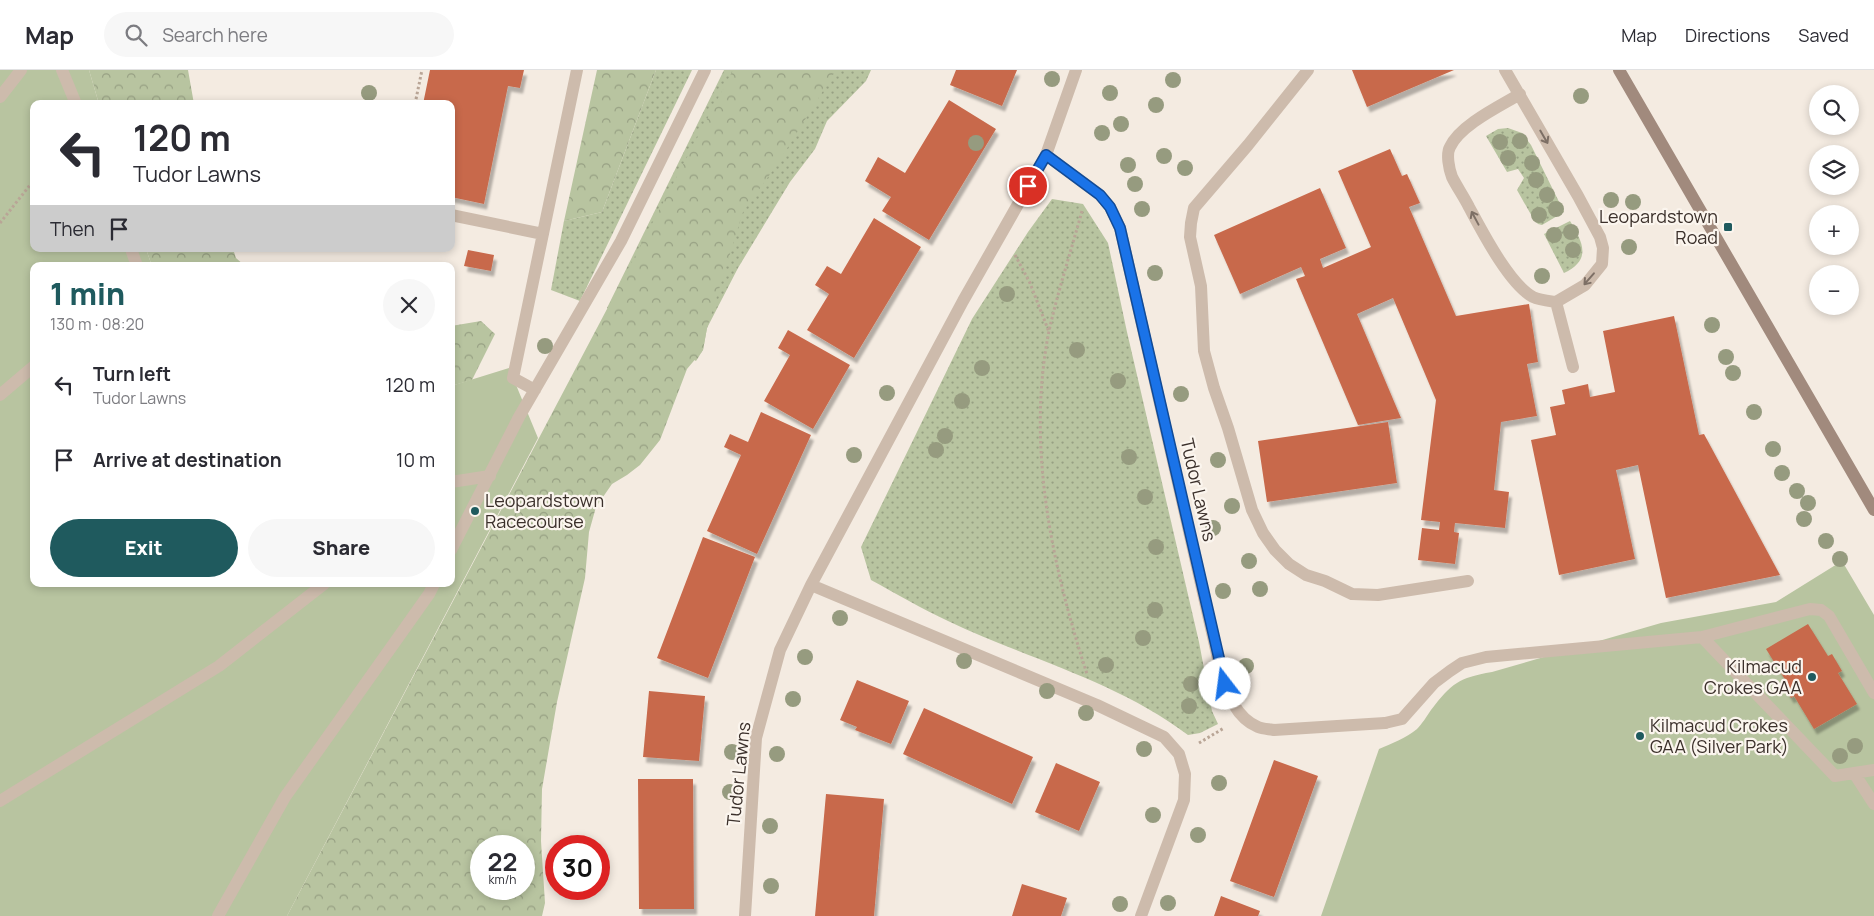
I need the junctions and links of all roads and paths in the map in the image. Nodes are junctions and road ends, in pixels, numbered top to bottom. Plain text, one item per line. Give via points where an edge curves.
1 (21, 70) edge
2 (62, 70) edge
3 (422, 70) edge
4 (577, 70) edge
5 (705, 70) edge
6 (1076, 70) edge
7 (1308, 70) edge
8 (1505, 70) edge
9 (1619, 70) edge
10 (1520, 94) junction
11 (0, 97) edge
12 (74, 100) edge
13 (416, 100) edge
14 (1046, 155) junction
15 (30, 185) edge
16 (1089, 186) junction
17 (455, 216) edge
18 (0, 223) edge
19 (1002, 233) junction
20 (543, 234) junction
21 (1556, 302) junction
22 (1049, 332) junction
23 (1572, 367) dead end
24 (30, 369) edge
25 (535, 390) junction
26 (0, 395) edge
27 (490, 476) junction
28 (455, 481) edge
29 (1874, 510) edge
30 (455, 542) edge
31 (1468, 581) dead end
32 (812, 585) junction
33 (320, 587) edge
34 (432, 587) edge
35 (1702, 637) junction
36 (1874, 693) edge
37 (1097, 705) junction
38 (1243, 717) junction
39 (1179, 754) junction
40 (1874, 770) edge
41 (1854, 773) junction
42 (0, 801) edge
43 (1874, 804) edge
44 (218, 916) edge
45 (745, 916) edge
46 (1141, 916) edge

1 - 11 street
2 - 12 street
3 - 13 path
4 - 20 street
5 - 25 street via 621,241
6 - 14 street, Tudor Lawns
7 - 31 street via 1194,208 1191,223 1190,237 1201,286 1204,351 1252,510 1263,534 1289,564 1306,575 1352,594 1378,595
8 - 10 street
9 - 29 main road
10 -> 21 street via 1604,248 1602,264 1586,285
21 -> 10 street via 1534,297 1506,269 1452,176 1448,159 1449,147 1471,124
14 - 16 street, Tudor Lawns
14 - 19 street, Tudor Lawns
15 - 18 path
16 - 22 path
16 - 38 street, Tudor Lawns via 1110,207 1120,228 1221,672 1228,696
17 - 20 street
19 - 22 path via 1030,283
19 - 32 street, Tudor Lawns via 962,301
20 - 25 street via 513,378
21 - 23 street
22 - 37 path via 1041,416 1041,464 1055,556 1074,633
24 - 26 street
25 - 27 street
27 - 28 street
27 - 30 street
32 - 37 street
32 - 45 street, Tudor Lawns via 780,650 756,738
33 - 42 street via 219,666
34 - 44 street via 286,797
35 - 36 street via 1810,609 1821,610 1829,616
35 - 38 street, Tudor Lawns via 1486,657 1462,663 1434,683 1402,719 1385,723 1274,730 1258,727
35 - 41 street via 1835,776
37 - 39 street via 1164,737
38 - 39 path
39 - 46 street via 1185,774 1184,800
40 - 41 street
41 - 43 street

